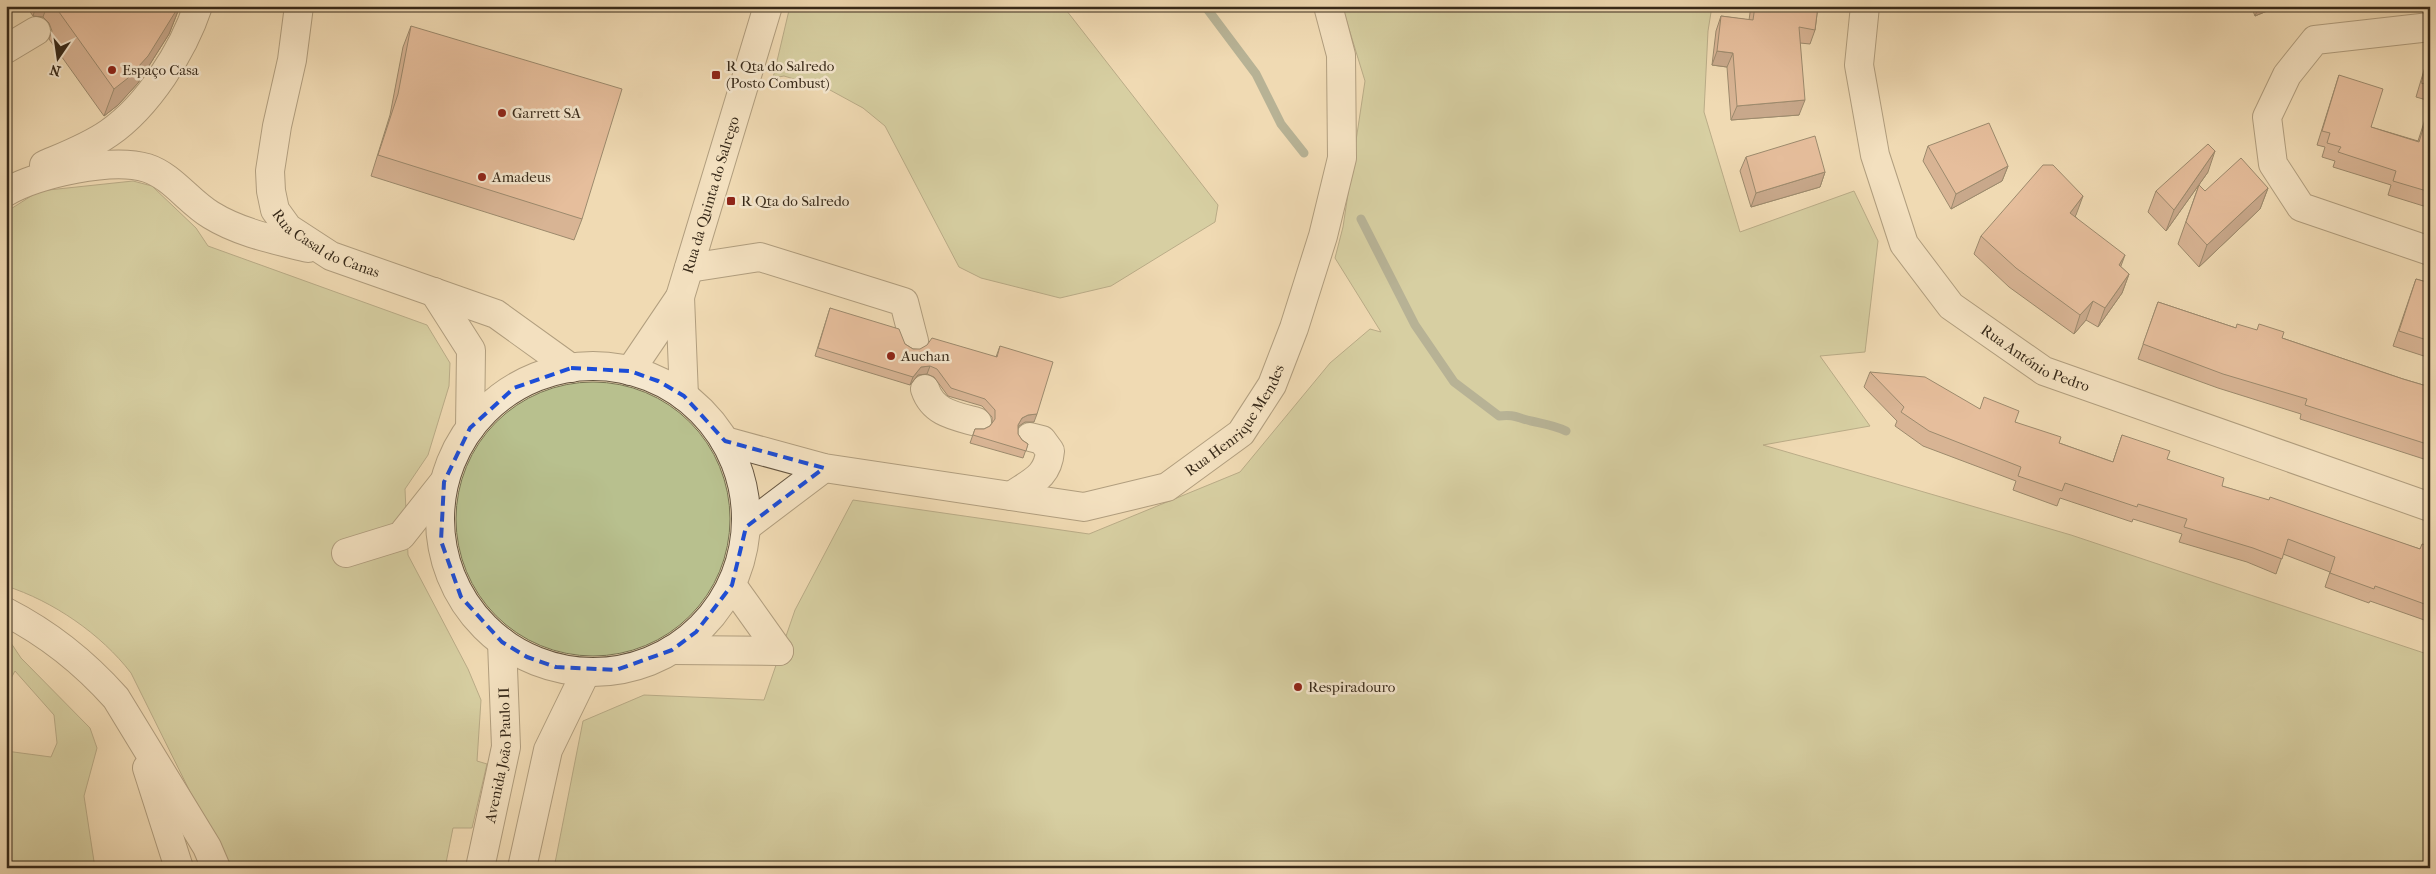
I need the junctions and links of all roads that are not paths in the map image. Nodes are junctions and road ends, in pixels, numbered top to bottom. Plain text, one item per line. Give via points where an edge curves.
1 (198, 6) edge
2 (299, 6) edge
3 (768, 6) edge
4 (1328, 6) edge
5 (1865, 6) edge
6 (2430, 27) edge
7 (36, 31) dead end
8 (6, 49) edge
9 (6, 190) edge
10 (322, 251) junction
11 (2430, 251) edge
12 (689, 268) junction
13 (434, 292) junction
14 (680, 297) junction
15 (914, 341) dead end
16 (571, 368) junction
17 (630, 371) junction
18 (925, 389) dead end
19 (684, 396) junction
20 (977, 422) dead end
21 (470, 428) junction
22 (1030, 437) dead end
23 (724, 441) junction
24 (824, 468) junction
25 (444, 482) junction
26 (1011, 496) junction
27 (2430, 506) edge
28 (746, 526) junction
29 (346, 553) dead end
30 (732, 585) junction
31 (6, 612) edge
32 (502, 642) junction
33 (672, 650) junction
34 (586, 672) junction
35 (133, 724) junction
36 (179, 868) edge
37 (216, 868) edge
38 (480, 868) edge
39 (522, 868) edge

1 - 9 street via 155,86 120,124 108,134 18,178
2 - 10 street, Rua Casal do Canas via 270,171 271,191 275,210 288,228
3 - 12 street, Rua da Quinta do Salrego
4 - 26 street, Rua Henrique Mendes via 1341,55 1342,158 1323,236 1294,328 1272,385 1257,409 1241,433 1167,487 1084,507
5 - 27 street, Rua António Pedro via 1859,65 1875,155 1904,244 1951,306 2044,371
6 - 11 street via 2315,40 2287,75 2267,116 2274,164 2301,207
7 - 8 street
9 - 10 street via 70,170 121,165 147,168 212,216 263,236
10 - 13 street, Rua Casal do Canas
12 - 14 street, Rua da Quinta do Salrego
12 - 15 street via 760,257 904,302
13 - 16 street, Rua Casal do Canas via 496,314
13 - 21 street via 471,350
14 - 17 street, Rua da Quinta do Salrego
14 - 19 street, Rua da Quinta do Salrego
16 - 17 street via 600,366
16 - 21 street via 542,375 514,388 490,406
17 - 19 street via 658,381
18 - 20 street via 936,408
19 - 23 street via 706,416
21 - 25 street via 454,453
22 - 26 street via 1042,440 1050,452 1049,466
23 - 24 street, Rua Henrique Mendes
23 - 28 street via 737,468 745,496
24 - 26 street, Rua Henrique Mendes
24 - 28 street
25 - 29 street via 401,536
25 - 32 street via 440,511 441,541 448,570 461,597 479,621
28 - 30 street via 742,556
30 - 33 street via 696,632
30 - 33 street via 779,651
31 - 35 street via 42,632 79,662 111,693
32 - 34 street via 527,657 556,667
32 - 38 street, Avenida João Paulo II via 506,747
33 - 34 street via 645,663 616,670
34 - 39 street via 548,750
35 - 36 street
35 - 37 street via 207,847

